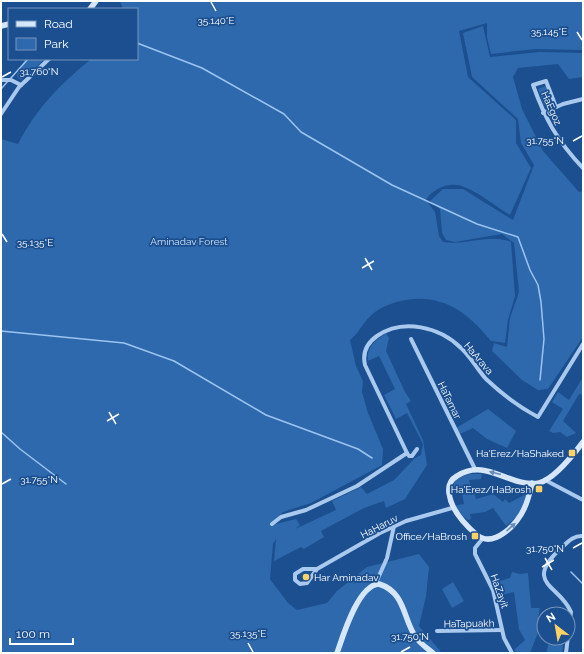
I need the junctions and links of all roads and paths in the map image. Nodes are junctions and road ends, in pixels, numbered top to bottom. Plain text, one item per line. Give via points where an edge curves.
1 (48, 60) edge
2 (1, 80) edge
3 (21, 85) junction
4 (583, 99) edge
5 (556, 107) junction
6 (544, 113) junction
7 (1, 114) edge
8 (583, 168) edge
9 (411, 338) dead end
10 (583, 344) edge
11 (583, 442) edge
12 (417, 450) dead end
13 (407, 453) junction
14 (475, 469) junction
15 (545, 480) junction
16 (532, 483) junction
17 (583, 500) edge
18 (452, 508) junction
19 (272, 524) dead end
20 (394, 526) junction
21 (583, 536) edge
22 (483, 538) junction
23 (317, 569) junction
24 (375, 584) junction
25 (502, 630) junction
26 (437, 631) dead end
27 (337, 653) edge
28 (433, 653) edge
29 (512, 653) edge
30 (566, 653) edge

1 - 3 street
2 - 3 street via 11,80
3 - 7 street
4 - 5 street
5 - 6 street
5 - 6 street, HaEgoz via 546,81 533,85
6 - 8 street, HaEgoz via 558,138
9 - 14 street, HaTamar
10 - 13 street, HaArava via 538,417 519,406 493,385 461,348 443,335 422,327 402,326 390,328 380,334 367,345 364,365
11 - 15 street via 566,462
12 - 13 street via 412,456
13 - 19 street via 357,486 306,510 281,517
16 -> 14 street
14 - 18 street via 464,471 450,483
15 - 16 street
15 - 17 street
22 -> 16 street via 497,537 514,524 525,509
18 - 20 street, HaHaruv
18 - 22 street via 477,535
20 - 23 street, HaHaruv
20 - 24 street via 387,558
21 - 30 street via 572,539 551,558 545,570 548,584 571,612
22 - 25 street, HaZayit via 474,552 494,594
23 - 23 street, HaHaruv via 299,571 295,575 295,580 300,584 306,583
24 - 27 street via 360,599
24 - 28 street via 385,586 398,597 414,636
25 - 26 street, HaTapuakh
25 - 29 street, HaZayit

